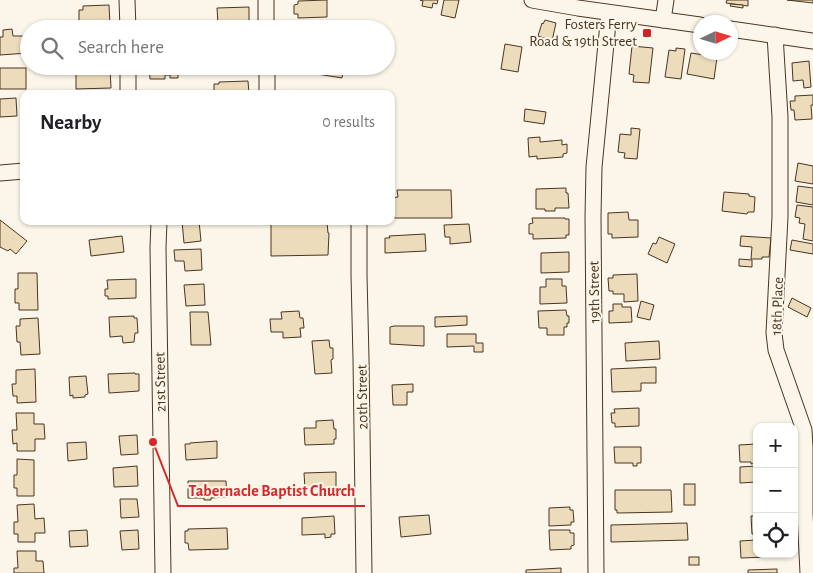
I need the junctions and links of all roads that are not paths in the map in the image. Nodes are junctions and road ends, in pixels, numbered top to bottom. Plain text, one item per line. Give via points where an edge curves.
1 (127, 0) edge
2 (266, 0) edge
3 (532, 0) edge
4 (666, 0) edge
5 (610, 13) junction
6 (128, 20) edge
7 (266, 20) edge
8 (663, 20) junction
9 (693, 24) edge
10 (738, 30) edge
11 (774, 35) junction
12 (813, 41) edge
13 (128, 75) edge
14 (267, 75) edge
15 (128, 90) edge
16 (267, 90) edge
17 (20, 171) edge
18 (0, 173) edge
19 (160, 225) edge
20 (359, 225) edge
21 (163, 573) edge
22 (364, 573) edge
23 (596, 573) edge
24 (808, 573) edge

1 - 6 street
2 - 7 street
3 - 5 street
4 - 8 street
5 - 8 street
5 - 23 street, 19th Street via 594,168
8 - 9 street
10 - 11 street
11 - 12 street
11 - 24 street, 18th Place via 780,116 780,217 774,333 776,350 804,430
13 - 15 street
14 - 16 street
17 - 18 street
19 - 21 street, 21st Street
20 - 22 street, 20th Street

